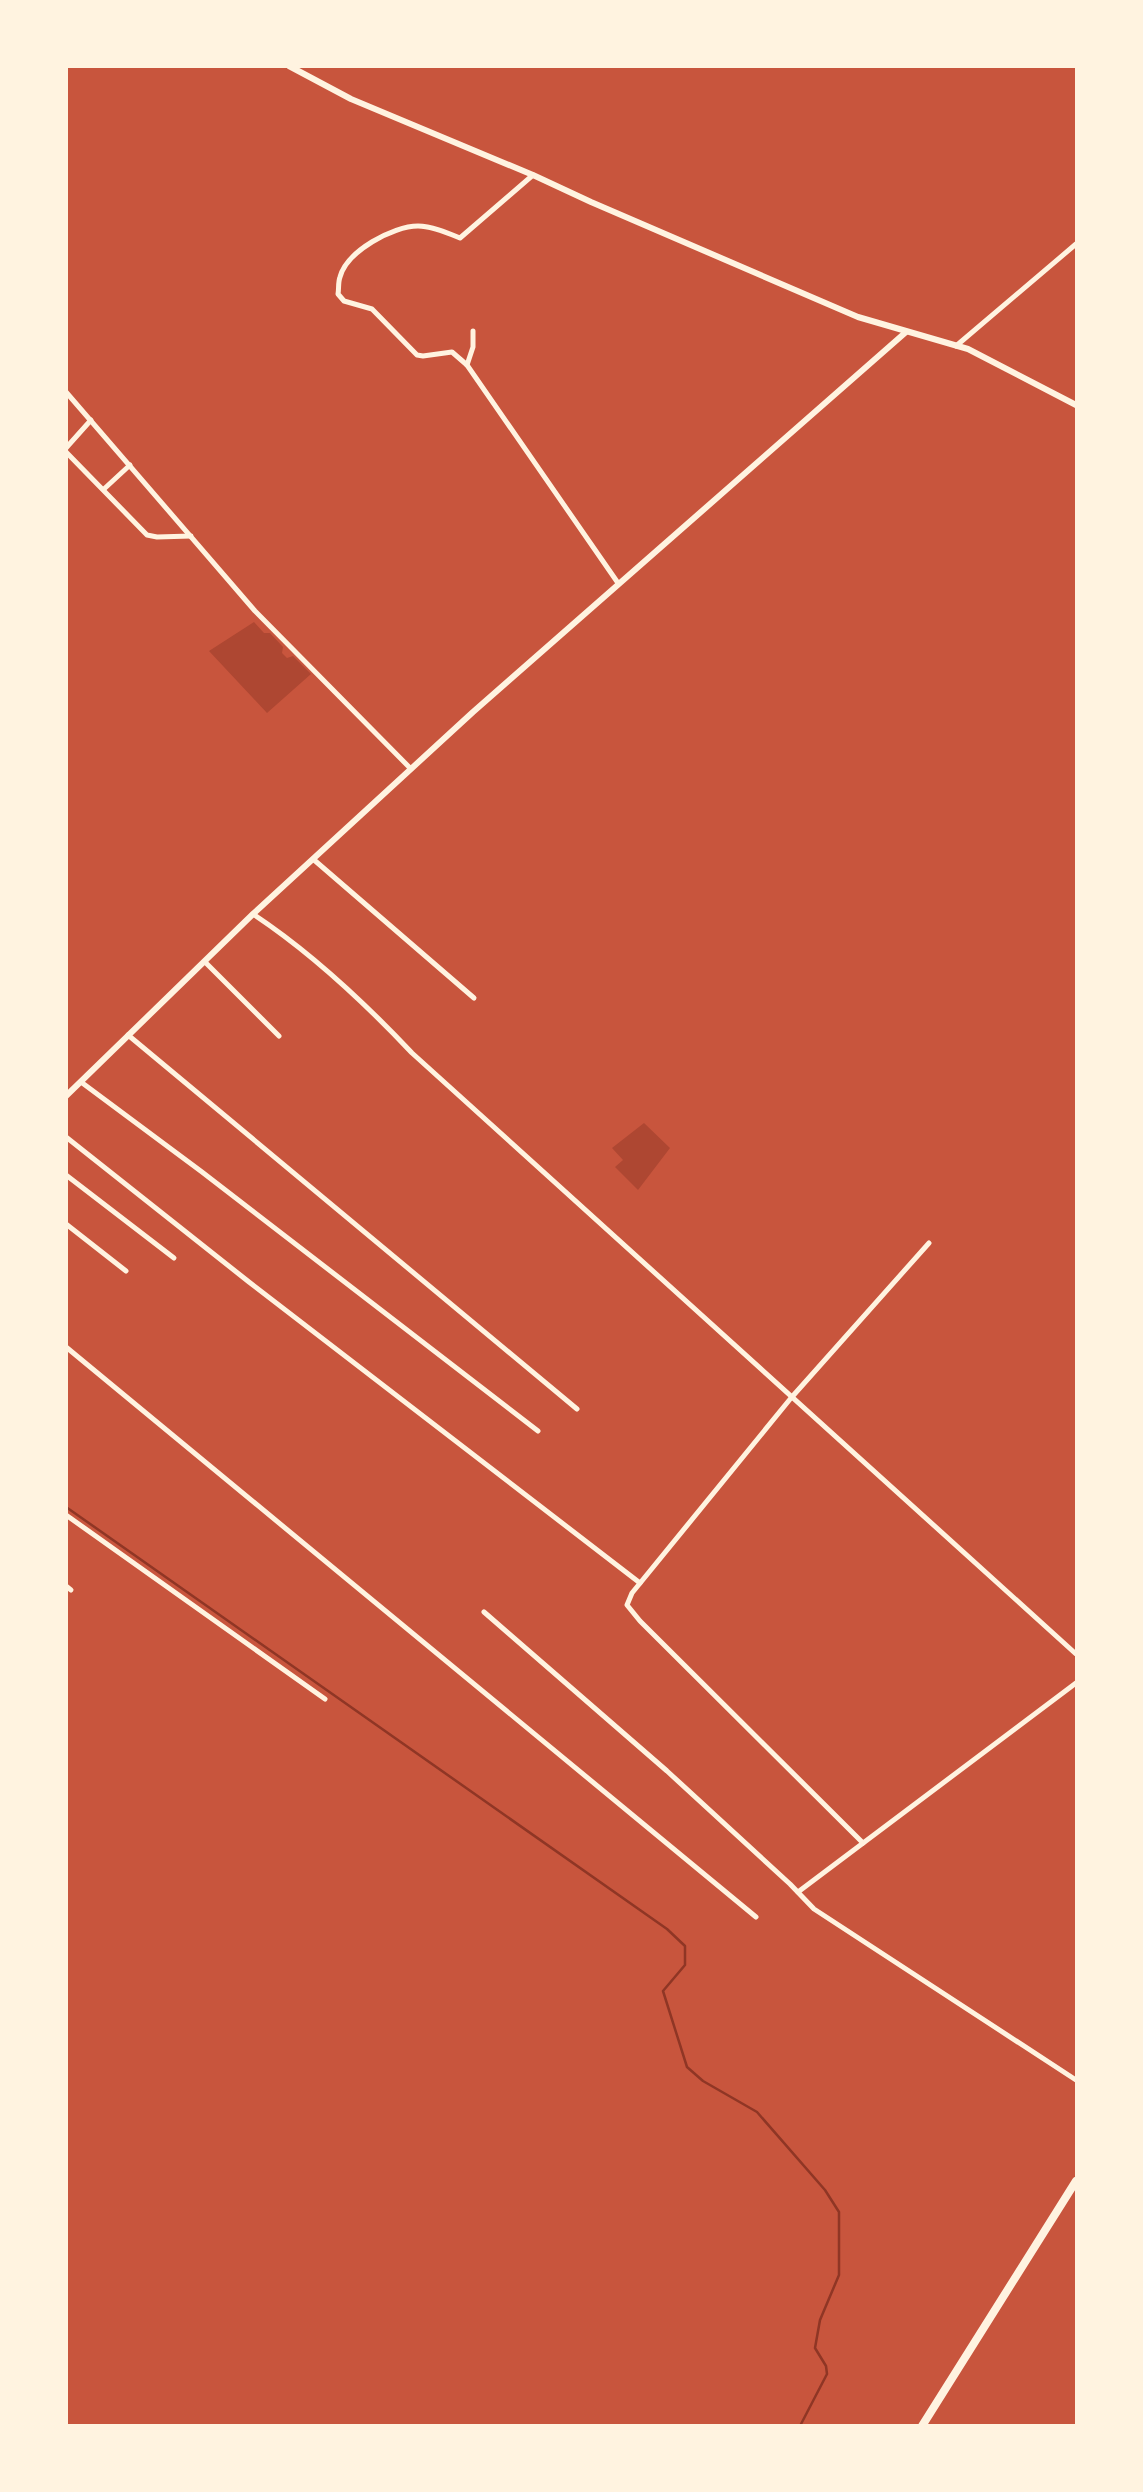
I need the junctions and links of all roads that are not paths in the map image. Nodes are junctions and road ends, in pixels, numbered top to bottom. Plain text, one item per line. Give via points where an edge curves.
1 (294, 68) edge
2 (533, 175) junction
3 (1076, 244) edge
4 (473, 331) dead end
5 (906, 332) junction
6 (956, 346) junction
7 (467, 365) junction
8 (66, 393) edge
9 (1076, 405) edge
10 (91, 420) junction
11 (66, 450) edge
12 (130, 465) junction
13 (104, 489) junction
14 (191, 536) junction
15 (618, 583) junction
16 (411, 769) junction
17 (313, 859) junction
18 (253, 914) junction
19 (205, 962) junction
20 (474, 998) dead end
21 (128, 1035) junction
22 (279, 1036) dead end
23 (81, 1082) junction
24 (66, 1096) edge
25 (66, 1137) edge
26 (66, 1175) edge
27 (66, 1224) edge
28 (929, 1243) dead end
29 (174, 1258) dead end
30 (125, 1271) dead end
31 (66, 1347) edge
32 (791, 1398) junction
33 (578, 1409) dead end
34 (538, 1432) dead end
35 (66, 1515) edge
36 (640, 1583) junction
37 (484, 1612) dead end
38 (1076, 1654) edge
39 (1076, 1683) edge
40 (325, 1699) dead end
41 (863, 1843) junction
42 (798, 1892) junction
43 (756, 1917) dead end
44 (1076, 2080) edge
45 (1076, 2181) edge
46 (922, 2426) edge

1 - 2 street via 351,99
2 - 5 street via 858,317
2 - 7 street via 460,238 419,226 396,230 358,251 340,278 338,294 344,301 372,309 417,355 452,352
3 - 6 street
4 - 7 street
5 - 6 street
5 - 15 street
6 - 9 street
7 - 15 street
8 - 10 street
10 - 11 street
10 - 12 street
11 - 13 street
12 - 13 street
12 - 14 street
13 - 14 street via 147,535
14 - 16 street via 255,611
15 - 16 street
16 - 17 street
17 - 18 street
17 - 20 street
18 - 19 street
18 - 32 street via 288,937 363,1003 412,1053
19 - 21 street
19 - 22 street
21 - 23 street
21 - 33 street
23 - 24 street
23 - 34 street
25 - 36 street
26 - 29 street
27 - 30 street
28 - 32 street
31 - 43 street
32 - 36 street
32 - 38 street
35 - 40 street
36 - 41 street via 627,1605 640,1621
37 - 42 street
39 - 41 street
41 - 42 street
42 - 44 street via 814,1909
45 - 46 main road

